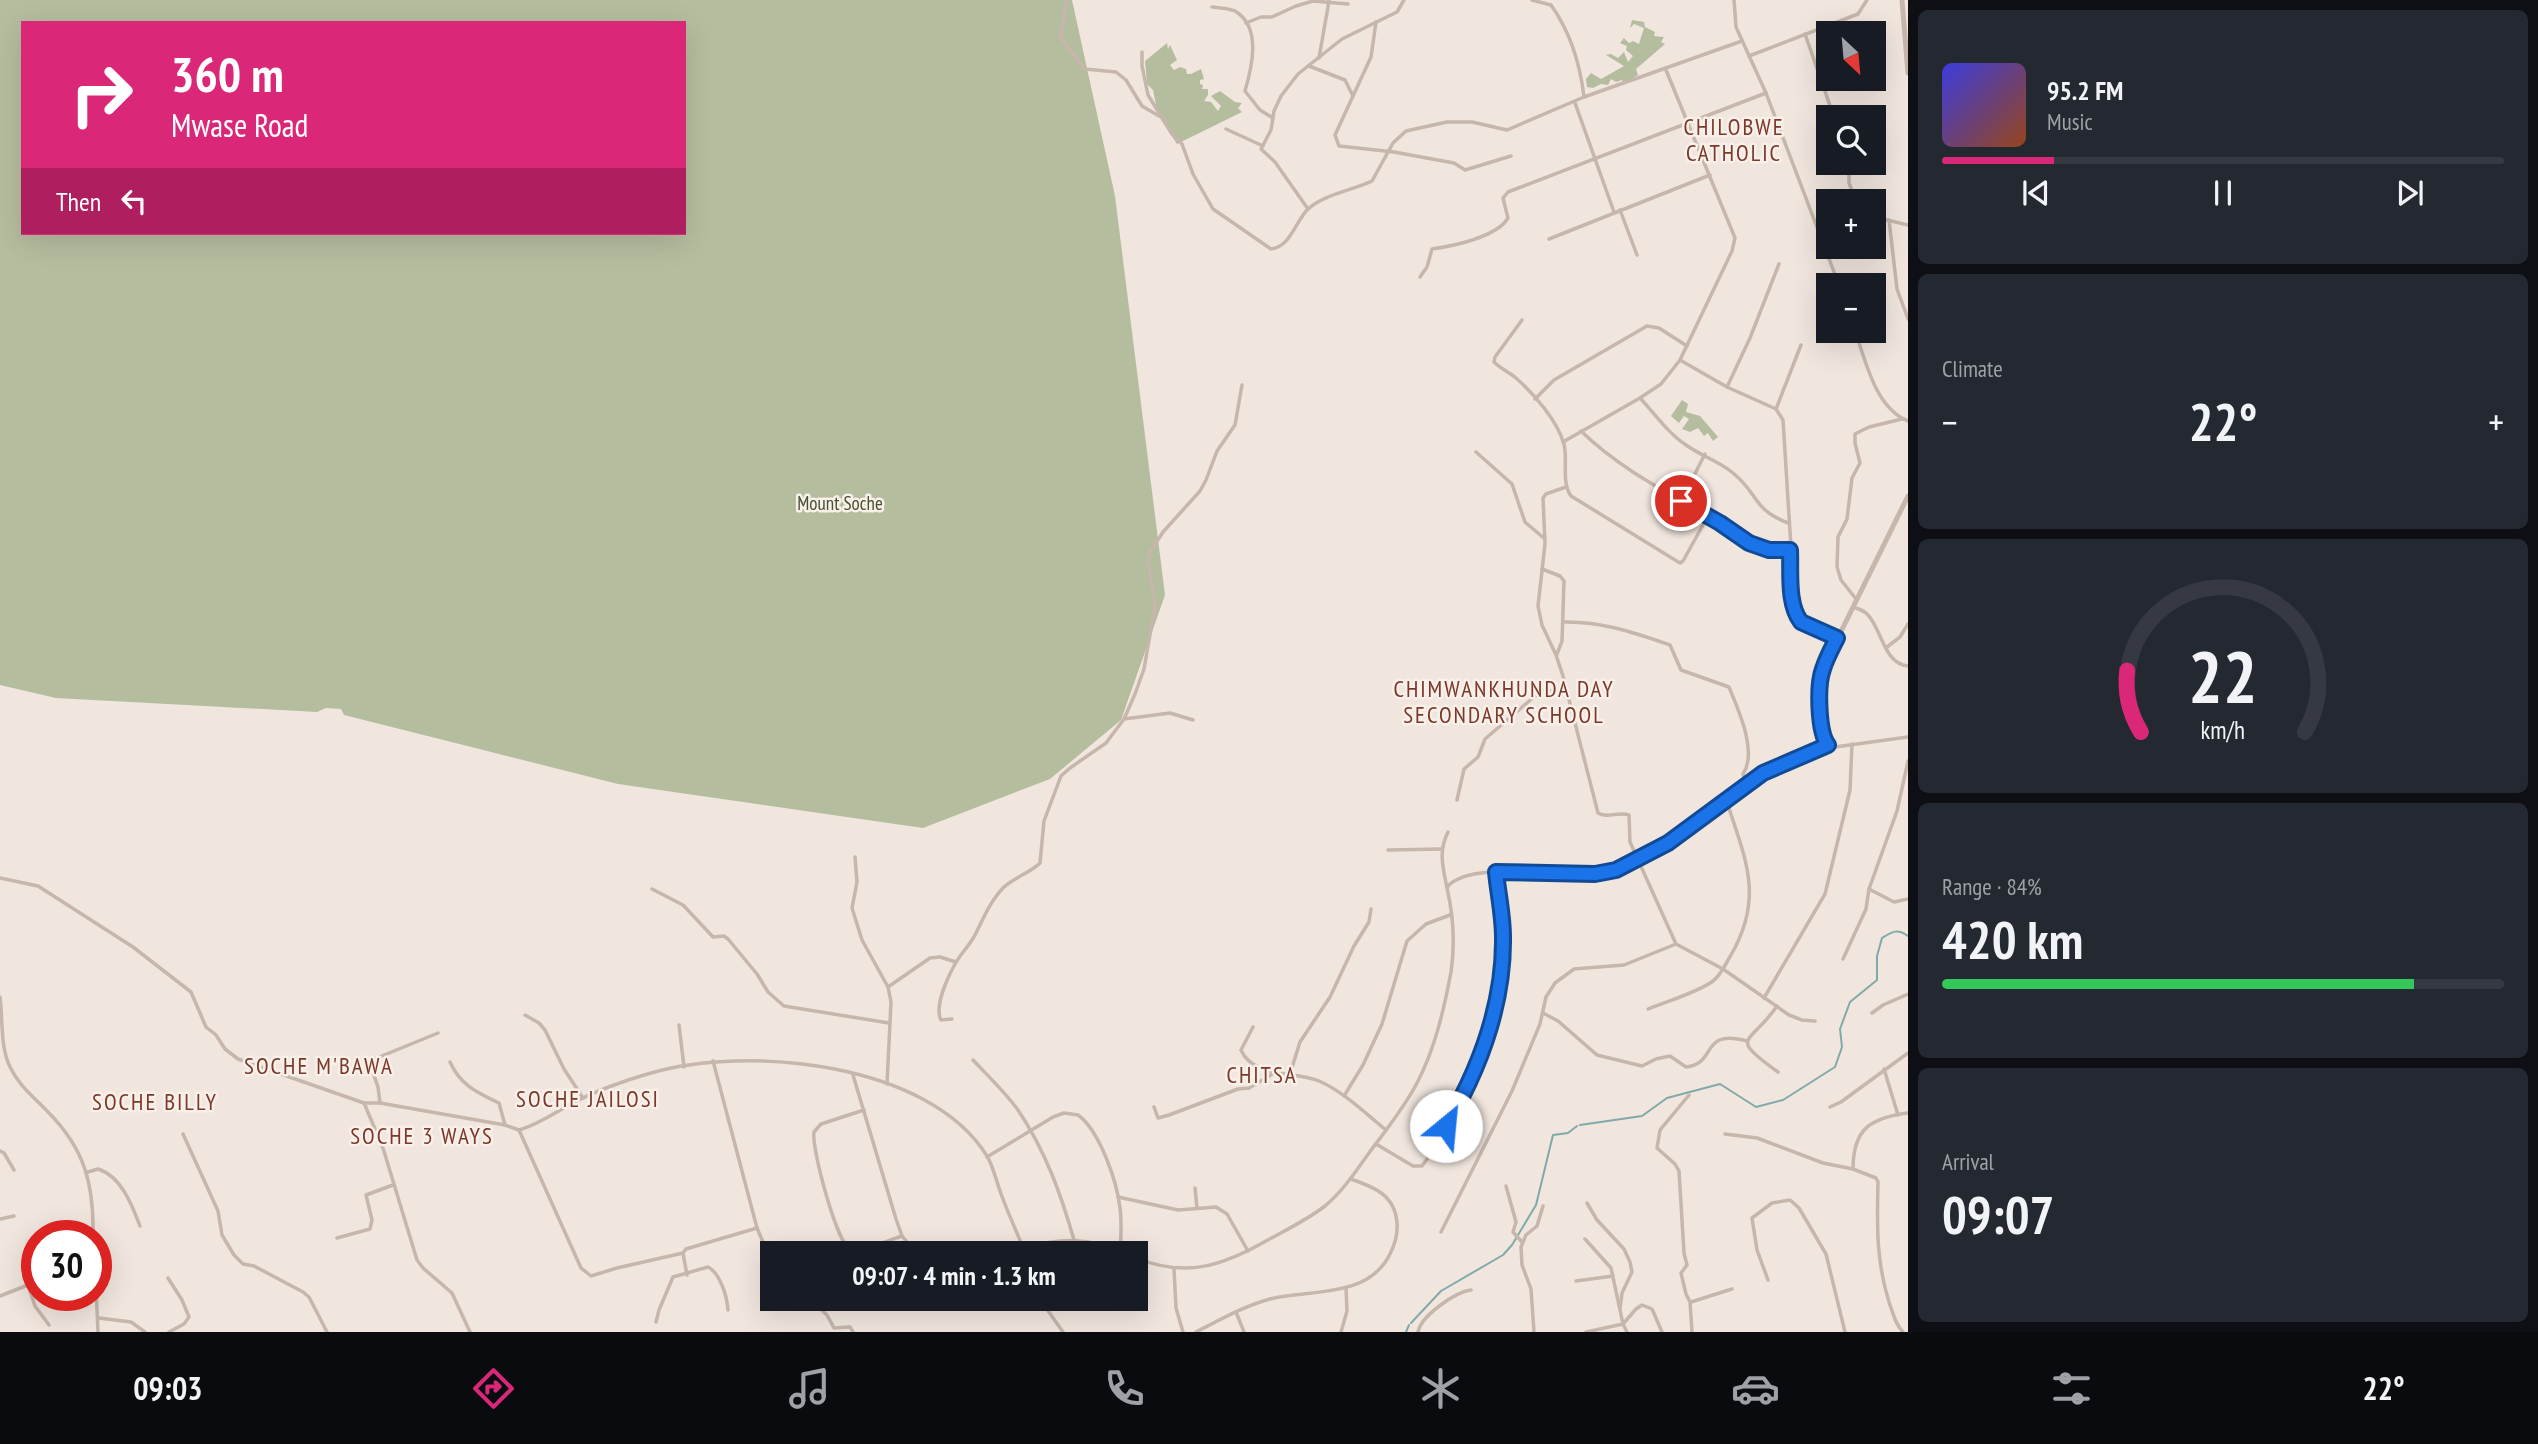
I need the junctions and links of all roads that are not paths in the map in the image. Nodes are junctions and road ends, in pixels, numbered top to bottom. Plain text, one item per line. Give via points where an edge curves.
1 (1067, 0) edge
2 (1404, 0) edge
3 (1532, 0) edge
4 (1734, 0) edge
5 (1867, 0) edge
6 (1329, 1) edge
7 (1551, 2) edge
8 (1904, 2) edge
9 (1348, 4) dead end
10 (1212, 6) dead end
11 (1376, 22) junction
12 (1246, 23) junction
13 (1805, 34) junction
14 (1742, 41) junction
15 (1142, 52) dead end
16 (1749, 56) junction
17 (1318, 58) junction
18 (1309, 66) junction
19 (1666, 70) junction
20 (1908, 74) edge
21 (1766, 93) junction
22 (1584, 97) junction
23 (1354, 98) junction
24 (1575, 103) junction
25 (1830, 105) edge
26 (1161, 117) junction
27 (1273, 118) junction
28 (1689, 124) junction
29 (1226, 129) dead end
30 (1263, 146) junction
31 (1387, 153) junction
32 (1511, 156) dead end
33 (1594, 157) junction
34 (1710, 175) junction
35 (1308, 209) junction
36 (1620, 210) junction
37 (1614, 212) junction
38 (1886, 220) joint
39 (1816, 225) edge
40 (1908, 225) edge
41 (1549, 239) dead end
42 (1637, 255) dead end
43 (1779, 264) dead end
44 (1420, 277) dead end
45 (1908, 319) edge
46 (1522, 320) dead end
47 (1860, 343) edge
48 (1801, 345) dead end
49 (1687, 346) junction
50 (1680, 360) junction
51 (1242, 385) dead end
52 (1727, 387) junction
53 (1640, 398) junction
54 (1535, 399) junction
55 (1776, 409) junction
56 (1902, 419) junction
57 (1908, 421) edge
58 (1581, 431) junction
59 (1563, 442) junction
60 (1476, 452) dead end
61 (1705, 454) junction
62 (1566, 487) junction
63 (1908, 496) edge
64 (1681, 501) junction
65 (1708, 516) junction
66 (1788, 523) junction
67 (1545, 539) junction
68 (1790, 550) junction
69 (1542, 569) junction
70 (1857, 599) junction
71 (1853, 607) junction
72 (1563, 622) junction
73 (1908, 624) edge
74 (1837, 638) junction
75 (1886, 647) junction
76 (1556, 655) junction
77 (1908, 666) edge
78 (1566, 692) junction
79 (1124, 719) junction
80 (1193, 720) dead end
81 (1908, 737) edge
82 (1852, 744) junction
83 (1828, 745) junction
84 (1908, 761) edge
85 (1746, 784) junction
86 (1726, 799) junction
87 (1457, 800) dead end
88 (1448, 832) dead end
89 (1442, 849) junction
90 (1388, 850) dead end
91 (855, 857) dead end
92 (1638, 859) junction
93 (1496, 872) junction
94 (0, 878) edge
95 (1447, 887) junction
96 (652, 889) dead end
97 (1869, 889) junction
98 (1908, 899) edge
99 (1371, 909) dead end
100 (1450, 915) junction
101 (1676, 944) junction
102 (1843, 959) dead end
103 (956, 962) junction
104 (1723, 969) junction
105 (888, 987) junction
106 (1908, 994) edge
107 (0, 997) edge
108 (1764, 998) junction
109 (1777, 1006) junction
110 (1648, 1009) dead end
111 (1543, 1013) junction
112 (1872, 1013) dead end
113 (526, 1015) dead end
114 (952, 1019) dead end
115 (1815, 1021) dead end
116 (890, 1023) junction
117 (679, 1025) dead end
118 (1253, 1027) dead end
119 (438, 1033) dead end
120 (1747, 1041) junction
121 (2, 1049) edge
122 (1908, 1052) edge
123 (973, 1060) dead end
124 (713, 1061) junction
125 (450, 1062) dead end
126 (684, 1067) junction
127 (1884, 1069) junction
128 (1778, 1072) dead end
129 (1274, 1073) junction
130 (1290, 1074) junction
131 (853, 1075) junction
132 (887, 1084) junction
133 (1689, 1095) dead end
134 (1344, 1096) junction
135 (583, 1098) junction
136 (364, 1103) junction
137 (380, 1103) junction
138 (1154, 1107) dead end
139 (1830, 1107) dead end
140 (864, 1110) junction
141 (1908, 1113) edge
142 (1898, 1115) junction
143 (505, 1125) junction
144 (1031, 1129) junction
145 (519, 1130) junction
146 (1386, 1130) junction
147 (183, 1134) dead end
148 (1725, 1134) dead end
149 (1376, 1144) junction
150 (0, 1151) edge
151 (987, 1157) junction
152 (1853, 1169) junction
153 (14, 1170) dead end
154 (88, 1172) junction
155 (1350, 1179) junction
156 (393, 1185) junction
157 (1506, 1186) dead end
158 (1195, 1188) dead end
159 (1118, 1197) junction
160 (1587, 1203) dead end
161 (1543, 1206) dead end
162 (1197, 1208) junction
163 (14, 1216) dead end
164 (0, 1219) edge
165 (93, 1220) edge
166 (139, 1226) dead end
167 (757, 1228) junction
168 (1441, 1232) dead end
169 (902, 1236) junction
170 (337, 1238) dead end
171 (1585, 1239) dead end
172 (1074, 1240) junction
173 (763, 1241) edge
174 (906, 1241) edge
175 (1019, 1241) edge
176 (1065, 1241) edge
177 (1088, 1241) edge
178 (1120, 1241) edge
179 (1522, 1242) junction
180 (1248, 1251) junction
181 (683, 1253) junction
182 (1148, 1261) edge
183 (1174, 1268) junction
184 (687, 1275) junction
185 (1613, 1276) junction
186 (168, 1278) dead end
187 (1768, 1280) dead end
188 (1576, 1281) dead end
189 (1346, 1288) junction
190 (1732, 1289) dead end
191 (1471, 1290) dead end
192 (0, 1296) edge
193 (1690, 1303) junction
194 (1620, 1308) junction
195 (728, 1310) dead end
196 (98, 1311) edge
197 (823, 1311) edge
198 (1048, 1311) edge
199 (1236, 1312) junction
200 (99, 1318) junction
201 (656, 1322) dead end
202 (1623, 1324) junction
203 (49, 1325) dead end
204 (98, 1332) edge
205 (145, 1332) edge
206 (169, 1332) edge
207 (327, 1332) edge
208 (470, 1332) edge
209 (853, 1332) edge
210 (1063, 1332) edge
211 (1183, 1332) edge
212 (1196, 1332) edge
213 (1244, 1332) edge
214 (1341, 1332) edge
215 (1418, 1332) edge
216 (1534, 1332) edge
217 (1586, 1332) edge
218 (1627, 1332) edge
219 (1662, 1332) edge
220 (1692, 1332) edge
221 (1844, 1332) edge
222 (1903, 1332) edge

1 - 26 street via 1060,37 1083,67 1116,72 1142,106
2 - 11 street via 1397,12
3 - 7 street
4 - 14 street
5 - 13 street via 1858,14
6 - 9 street
6 - 12 street via 1313,1
6 - 17 street
7 - 22 street via 1580,67
8 - 20 street
10 - 12 street via 1234,10
11 - 17 street
11 - 23 street via 1374,49
12 - 27 street via 1253,44 1245,91
13 - 16 street
13 - 25 street
14 - 16 street
14 - 19 street
15 - 26 street via 1148,95
16 - 21 street
17 - 18 street
18 - 23 street via 1345,80
18 - 27 street via 1281,96
19 - 22 street
19 - 28 street
21 - 28 street
21 - 39 street
22 - 24 street
23 - 31 street via 1337,129 1337,143
24 - 31 street via 1504,131 1464,122 1418,127 1399,136
24 - 33 street
26 - 35 street via 1181,144 1213,209 1266,247 1282,246
27 - 30 street
28 - 33 street
28 - 34 street
29 - 30 street
30 - 35 street
31 - 32 street via 1454,163 1465,170
31 - 35 street via 1372,181
33 - 37 street
33 - 44 street via 1504,194 1508,218 1504,225 1471,240 1432,249
34 - 36 street
34 - 49 street via 1734,243
36 - 37 street
36 - 42 street
37 - 41 street
38 - 40 street
38 - 45 street via 1897,289
43 - 52 street
46 - 54 street via 1494,362
47 - 56 street via 1882,398
48 - 55 street
49 - 50 street
49 - 54 street via 1659,328 1647,326 1554,380
50 - 52 street
50 - 53 street via 1661,384
51 - 79 street via 1236,425 1217,451 1200,491 1150,552 1153,622 1140,681
52 - 55 street
53 - 58 street
53 - 61 street via 1678,439
54 - 59 street
55 - 66 street via 1783,420
56 - 57 street
56 - 70 street via 1855,434 1860,463 1838,537 1837,567
58 - 59 street
58 - 64 street via 1624,467
59 - 62 street
60 - 67 street via 1512,484 1525,522
61 - 64 street
61 - 66 street via 1741,479 1766,513
62 - 65 street via 1574,499 1680,563
62 - 67 street via 1543,496
63 - 70 street
64 - 65 street
65 - 68 street via 1749,543 1769,550
66 - 68 street
67 - 69 street
68 - 74 street via 1797,617
69 - 72 street via 1564,581
69 - 76 street via 1538,606
70 - 71 street
71 - 74 street
71 - 75 street via 1867,614
72 - 76 street
72 - 85 street via 1604,625 1670,645 1681,670 1728,687 1748,743
73 - 75 street
74 - 83 street via 1820,684 1822,733
75 - 77 street via 1897,663
76 - 78 street
78 - 87 street via 1542,690 1487,737 1478,757 1464,769
78 - 92 street via 1598,813 1628,813 1629,835
79 - 80 street via 1170,713
79 - 103 street via 1106,743 1061,776 1044,821 1040,863 1001,891
81 - 82 street
82 - 83 street
82 - 108 street via 1850,790 1825,894
83 - 85 street
84 - 97 street via 1897,811
85 - 86 street
86 - 92 street via 1668,843
86 - 104 street via 1751,890 1746,924
88 - 89 street
89 - 90 street
89 - 95 street
91 - 105 street via 852,908 862,940
92 - 93 street via 1595,874
92 - 101 street
93 - 95 street via 1466,876
93 - 149 street via 1502,964 1488,1038 1473,1073 1422,1166 1413,1166
94 - 136 street via 38,886 133,947 191,992 204,1025 238,1059
95 - 100 street
96 - 116 street via 683,905 713,937 728,939 784,1006
97 - 98 street via 1895,902
97 - 102 street via 1863,918
99 - 130 street via 1369,922 1330,997 1300,1042
100 - 134 street via 1426,924 1407,941 1382,1024
100 - 146 street via 1453,953 1439,1024 1418,1081
101 - 104 street
101 - 111 street via 1624,965 1574,969 1555,983
103 - 105 street via 930,958
103 - 114 street via 939,1014 941,1020
104 - 108 street
104 - 110 street via 1712,982
105 - 116 street
106 - 112 street
107 - 121 street
108 - 109 street
109 - 115 street via 1797,1019
109 - 120 street
111 - 120 street via 1597,1055 1642,1066 1670,1056 1691,1067 1721,1038
111 - 168 street via 1513,1091
113 - 135 street via 545,1030
116 - 132 street
117 - 126 street
118 - 129 street via 1241,1052
119 - 137 street via 372,1060
120 - 128 street via 1748,1049
121 - 154 street via 19,1082 78,1149
122 - 127 street
123 - 144 street
124 - 126 street
124 - 131 street via 785,1061
124 - 167 street
125 - 143 street via 466,1086 499,1103
126 - 135 street via 652,1073
127 - 139 street
127 - 142 street
129 - 130 street
129 - 138 street via 1249,1088 1158,1118
130 - 134 street via 1319,1081
131 - 132 street
131 - 140 street
132 - 151 street via 931,1103 956,1122
133 - 193 street via 1660,1130 1657,1147 1679,1171 1687,1265 1681,1273
134 - 146 street
135 - 145 street
136 - 137 street
136 - 156 street
137 - 143 street
140 - 169 street
140 - 169 street via 821,1124 814,1132 817,1160 837,1228 849,1249
141 - 142 street
142 - 152 street via 1861,1131 1854,1146
143 - 145 street
144 - 151 street
144 - 159 street via 1064,1113 1083,1118 1096,1136
144 - 172 street via 1058,1187
145 - 181 street via 587,1274
146 - 149 street
147 - 207 street via 234,1255 243,1264 303,1292
148 - 152 street via 1749,1135 1823,1163
149 - 155 street
150 - 153 street
151 - 175 street
152 - 222 street via 1878,1180 1880,1267
154 - 165 street
154 - 166 street via 98,1168 109,1174 127,1196
155 - 180 street via 1324,1206
155 - 189 street via 1384,1193 1396,1214 1397,1231 1382,1267
156 - 170 street via 366,1195 370,1229
156 - 208 street via 417,1260 450,1290
157 - 179 street via 1516,1222 1513,1232
158 - 162 street
159 - 162 street via 1167,1209
159 - 178 street
160 - 194 street via 1629,1262 1632,1272
161 - 179 street via 1538,1226
162 - 180 street via 1216,1208 1227,1214
163 - 164 street
167 - 173 street
167 - 181 street
169 - 174 street
171 - 185 street
172 - 176 street
172 - 177 street
179 - 216 street
180 - 183 street via 1223,1263
181 - 184 street
182 - 183 street
183 - 211 street via 1176,1308
184 - 195 street via 712,1268
184 - 201 street via 669,1281
185 - 188 street
185 - 194 street
186 - 206 street via 189,1317
187 - 221 street via 1752,1218 1772,1203 1790,1200 1826,1254
189 - 199 street via 1269,1300
189 - 214 street via 1347,1311
190 - 193 street
191 - 215 street via 1462,1291 1424,1319
192 - 203 street via 28,1286
193 - 220 street
194 - 202 street
196 - 200 street
197 - 209 street via 834,1328 850,1327
198 - 210 street
199 - 212 street
199 - 213 street
200 - 204 street
200 - 205 street via 131,1322
202 - 217 street
202 - 218 street
202 - 219 street via 1646,1305

